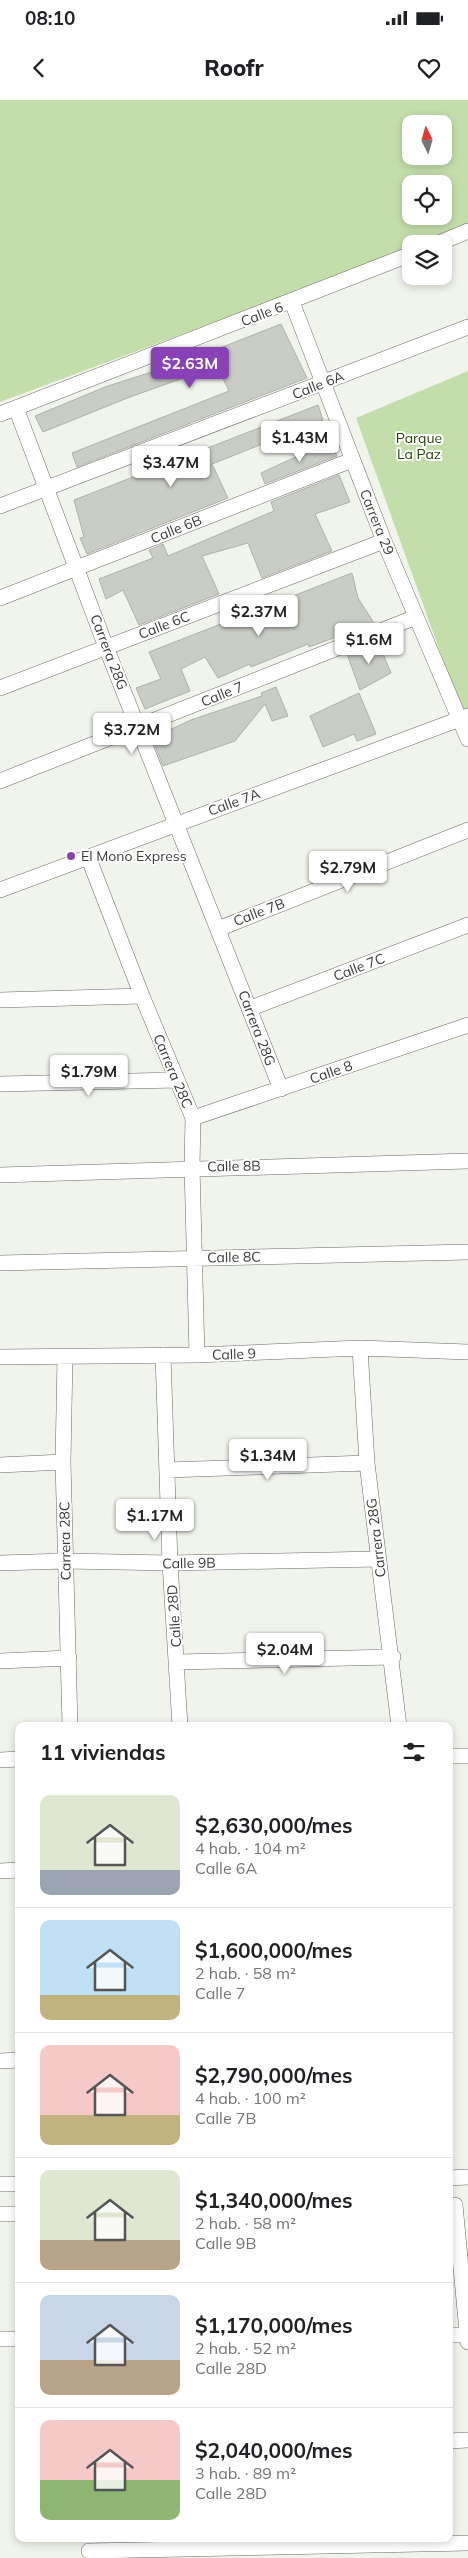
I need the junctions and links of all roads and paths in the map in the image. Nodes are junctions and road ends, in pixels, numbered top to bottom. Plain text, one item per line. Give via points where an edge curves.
1 (468, 232) edge
2 (452, 238) edge
3 (402, 258) edge
4 (292, 302) junction
5 (468, 327) edge
6 (324, 383) junction
7 (16, 408) junction
8 (0, 414) edge
9 (352, 460) junction
10 (46, 488) junction
11 (0, 506) edge
12 (384, 541) junction
13 (77, 568) junction
14 (0, 598) edge
15 (416, 617) junction
16 (106, 647) junction
17 (0, 688) edge
18 (464, 717) edge
19 (138, 727) junction
20 (468, 739) edge
21 (0, 780) edge
22 (175, 824) junction
23 (468, 830) edge
24 (88, 858) junction
25 (0, 890) edge
26 (468, 925) edge
27 (218, 929) junction
28 (142, 996) junction
29 (0, 1000) edge
30 (250, 1008) junction
31 (468, 1025) edge
32 (177, 1080) junction
33 (0, 1084) edge
34 (281, 1089) junction
35 (193, 1118) junction
36 (468, 1161) edge
37 (192, 1167) junction
38 (0, 1175) edge
39 (468, 1252) edge
40 (195, 1258) junction
41 (0, 1263) edge
42 (360, 1348) junction
43 (468, 1352) edge
44 (163, 1355) junction
45 (197, 1355) junction
46 (0, 1357) edge
47 (64, 1357) junction
48 (64, 1462) junction
49 (367, 1463) junction
50 (0, 1465) edge
51 (167, 1470) junction
52 (378, 1559) junction
53 (66, 1561) junction
54 (0, 1563) edge
55 (170, 1564) junction
56 (393, 1657) junction
57 (69, 1658) junction
58 (0, 1661) edge
59 (177, 1662) junction
60 (70, 1722) edge
61 (180, 1722) edge
62 (399, 1722) edge
63 (453, 1756) edge
64 (468, 1756) edge
65 (0, 1760) edge
66 (15, 1760) edge
67 (15, 1870) edge
68 (0, 1871) edge
69 (15, 2060) edge
70 (0, 2061) edge
71 (468, 2177) edge
72 (453, 2178) edge
73 (0, 2184) edge
74 (15, 2184) edge
75 (457, 2205) edge
76 (0, 2214) edge
77 (15, 2214) edge
78 (453, 2336) edge
79 (468, 2338) edge
80 (0, 2339) edge
81 (15, 2339) edge
82 (468, 2440) edge
83 (453, 2441) edge
84 (468, 2543) edge
85 (89, 2549) edge
86 (390, 2552) edge
87 (289, 2553) edge
88 (185, 2554) edge

1 - 2 street
3 - 4 street, Calle 6
4 - 6 street, Carrera 29
4 - 7 street, Calle 6
5 - 6 street, Calle 6A
6 - 9 street, Carrera 29
6 - 10 street, Calle 6A
7 - 8 street, Calle 6
7 - 10 street, Carrera 28G
9 - 12 street, Carrera 29
9 - 13 street, Calle 6B
10 - 11 street, Calle 6A
10 - 13 street, Carrera 28G
12 - 15 street, Carrera 29
12 - 16 street, Calle 6C
13 - 14 street, Calle 6B
13 - 16 street, Carrera 28G
15 - 18 street, Carrera 29
15 - 19 street, Calle 7
16 - 17 street, Calle 6C
16 - 19 street, Carrera 28G
18 - 20 street, Carrera 29
18 - 22 street, Calle 7A
19 - 21 street, Calle 7
19 - 22 street, Carrera 28G
22 - 24 street, Calle 7A
22 - 27 street, Carrera 28G
23 - 27 street, Calle 7B
24 - 25 street, Calle 7A
24 - 28 street, Carrera 28C
26 - 30 street, Calle 7C
27 - 30 street, Carrera 28G
28 - 29 street
28 - 32 street, Carrera 28C
30 - 34 street, Carrera 28G
31 - 34 street, Calle 8
32 - 33 street
32 - 35 street, Carrera 28C
34 - 35 street, Calle 8
35 - 37 street, Carrera 28C
36 - 37 street, Calle 8B
37 - 38 street, Calle 8B
37 - 40 street, Carrera 28C
39 - 40 street, Calle 8C
40 - 41 street, Calle 8C
40 - 45 street, Carrera 28C
42 - 43 street, Calle 9
42 - 45 street, Calle 9
42 - 49 street, Carrera 28G
44 - 45 street, Calle 9
44 - 47 street, Calle 9
44 - 51 street, Calle 28D
46 - 47 street, Calle 9
47 - 48 street, Carrera 28C
48 - 50 street
48 - 53 street, Carrera 28C
49 - 51 street
49 - 52 street, Carrera 28G
51 - 55 street, Calle 28D
52 - 55 street, Calle 9B
52 - 56 street, Carrera 28G
53 - 54 street, Calle 9B
53 - 55 street, Calle 9B
53 - 57 street, Carrera 28C
55 - 59 street, Calle 28D
56 - 59 street
56 - 62 street, Carrera 28G
57 - 58 street
57 - 60 street, Carrera 28C
59 - 61 street, Calle 28D
63 - 64 street
65 - 66 street
67 - 68 street
69 - 70 street
71 - 72 street
73 - 74 street
75 - 79 street
76 - 77 street
78 - 79 street
80 - 81 street
82 - 83 street
84 - 86 street
85 - 88 street
86 - 87 street
87 - 88 street

